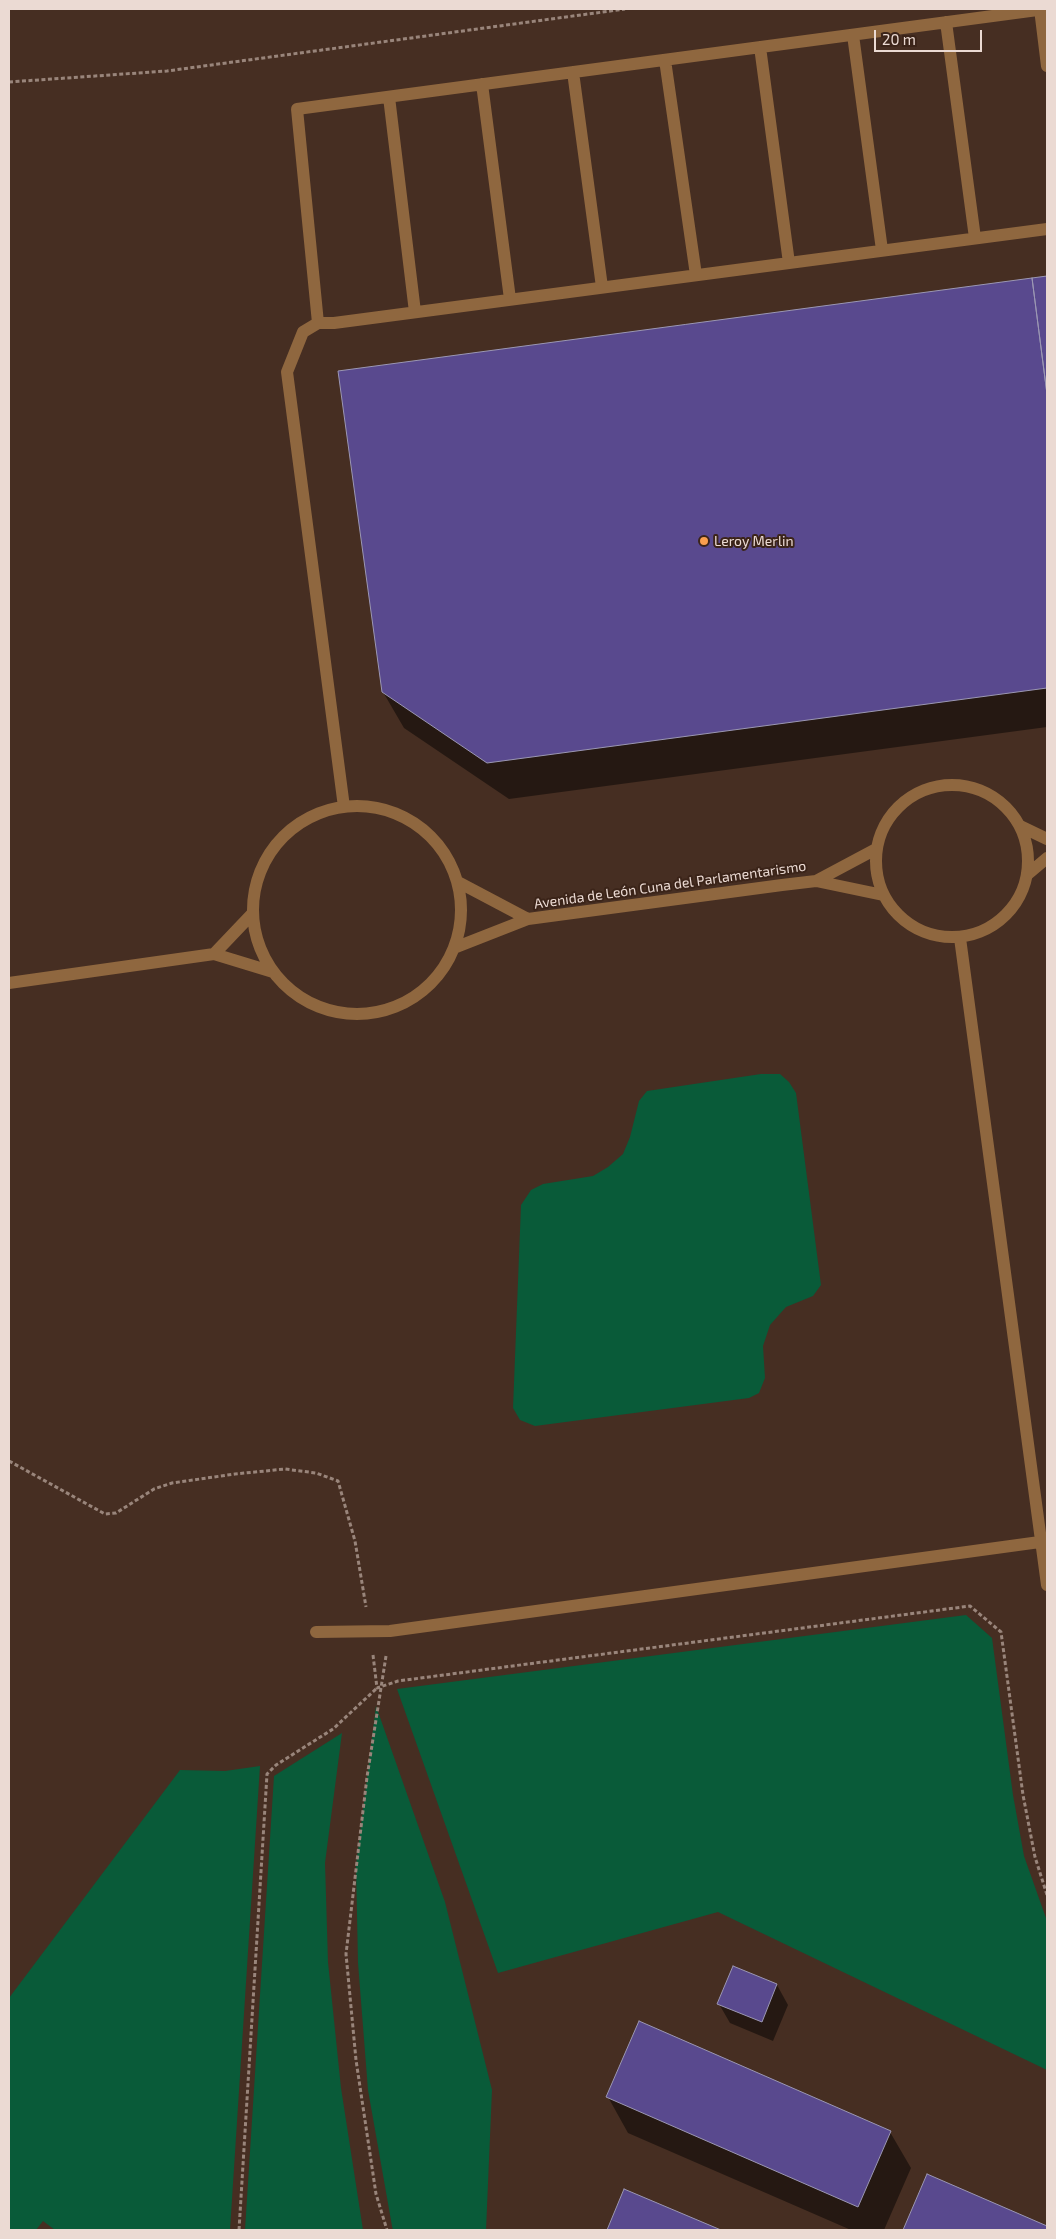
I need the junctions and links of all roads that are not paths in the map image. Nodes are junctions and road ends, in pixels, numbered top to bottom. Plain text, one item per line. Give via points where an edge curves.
1 (1040, 9) edge
2 (1045, 9) edge
3 (946, 22) junction
4 (854, 34) junction
5 (760, 47) junction
6 (666, 60) junction
7 (1047, 66) edge
8 (573, 72) junction
9 (482, 84) junction
10 (389, 97) junction
11 (1047, 229) edge
12 (975, 238) junction
13 (882, 250) junction
14 (789, 263) junction
15 (696, 275) junction
16 (602, 287) junction
17 (510, 299) junction
18 (415, 312) junction
19 (318, 323) junction
20 (344, 807) junction
21 (1020, 826) junction
22 (1047, 839) edge
23 (876, 849) junction
24 (1047, 858) edge
25 (1028, 874) junction
26 (816, 881) junction
27 (458, 882) junction
28 (883, 895) junction
29 (253, 913) junction
30 (528, 919) junction
31 (960, 938) junction
32 (454, 948) junction
33 (214, 954) junction
34 (273, 972) junction
35 (9, 983) edge
36 (1044, 1542) edge
37 (1047, 1585) edge
38 (316, 1632) dead end

1 - 2 street
1 - 3 street
1 - 7 street
3 - 4 street
3 - 12 street
4 - 5 street
4 - 13 street
5 - 6 street
5 - 14 street
6 - 8 street
6 - 15 street
8 - 9 street
8 - 16 street
9 - 10 street
9 - 17 street
10 - 18 street
10 - 19 street via 297,109
11 - 12 street
12 - 13 street
13 - 14 street
14 - 15 street
15 - 16 street
16 - 17 street
17 - 18 street
18 - 19 street
19 - 20 street via 303,332 287,372
20 - 27 street via 359,805 392,811 421,827 444,852
20 - 29 street via 326,810 296,826 272,850 257,880
21 - 22 street
21 - 23 street via 1007,807 987,793 964,785 940,785 917,792 898,806 883,826
21 - 25 street via 1028,850
23 - 26 street, Avenida de León Cuna del Parlamentarismo
23 - 28 street via 875,873
24 - 25 street
25 - 31 street via 1020,898 1004,917 984,931
26 - 28 street, Avenida de León Cuna del Parlamentarismo
26 - 30 street, Avenida de León Cuna del Parlamentarismo
27 - 30 street, Avenida de León Cuna del Parlamentarismo
27 - 32 street via 462,916
28 - 31 street via 896,914 915,929 937,937
29 - 33 street
29 - 34 street via 259,946
30 - 32 street, Avenida de León Cuna del Parlamentarismo
31 - 36 street
32 - 34 street via 437,977 412,999 382,1012 349,1014 320,1008 294,993
33 - 34 street
33 - 35 street
36 - 37 street
36 - 38 street via 390,1631

